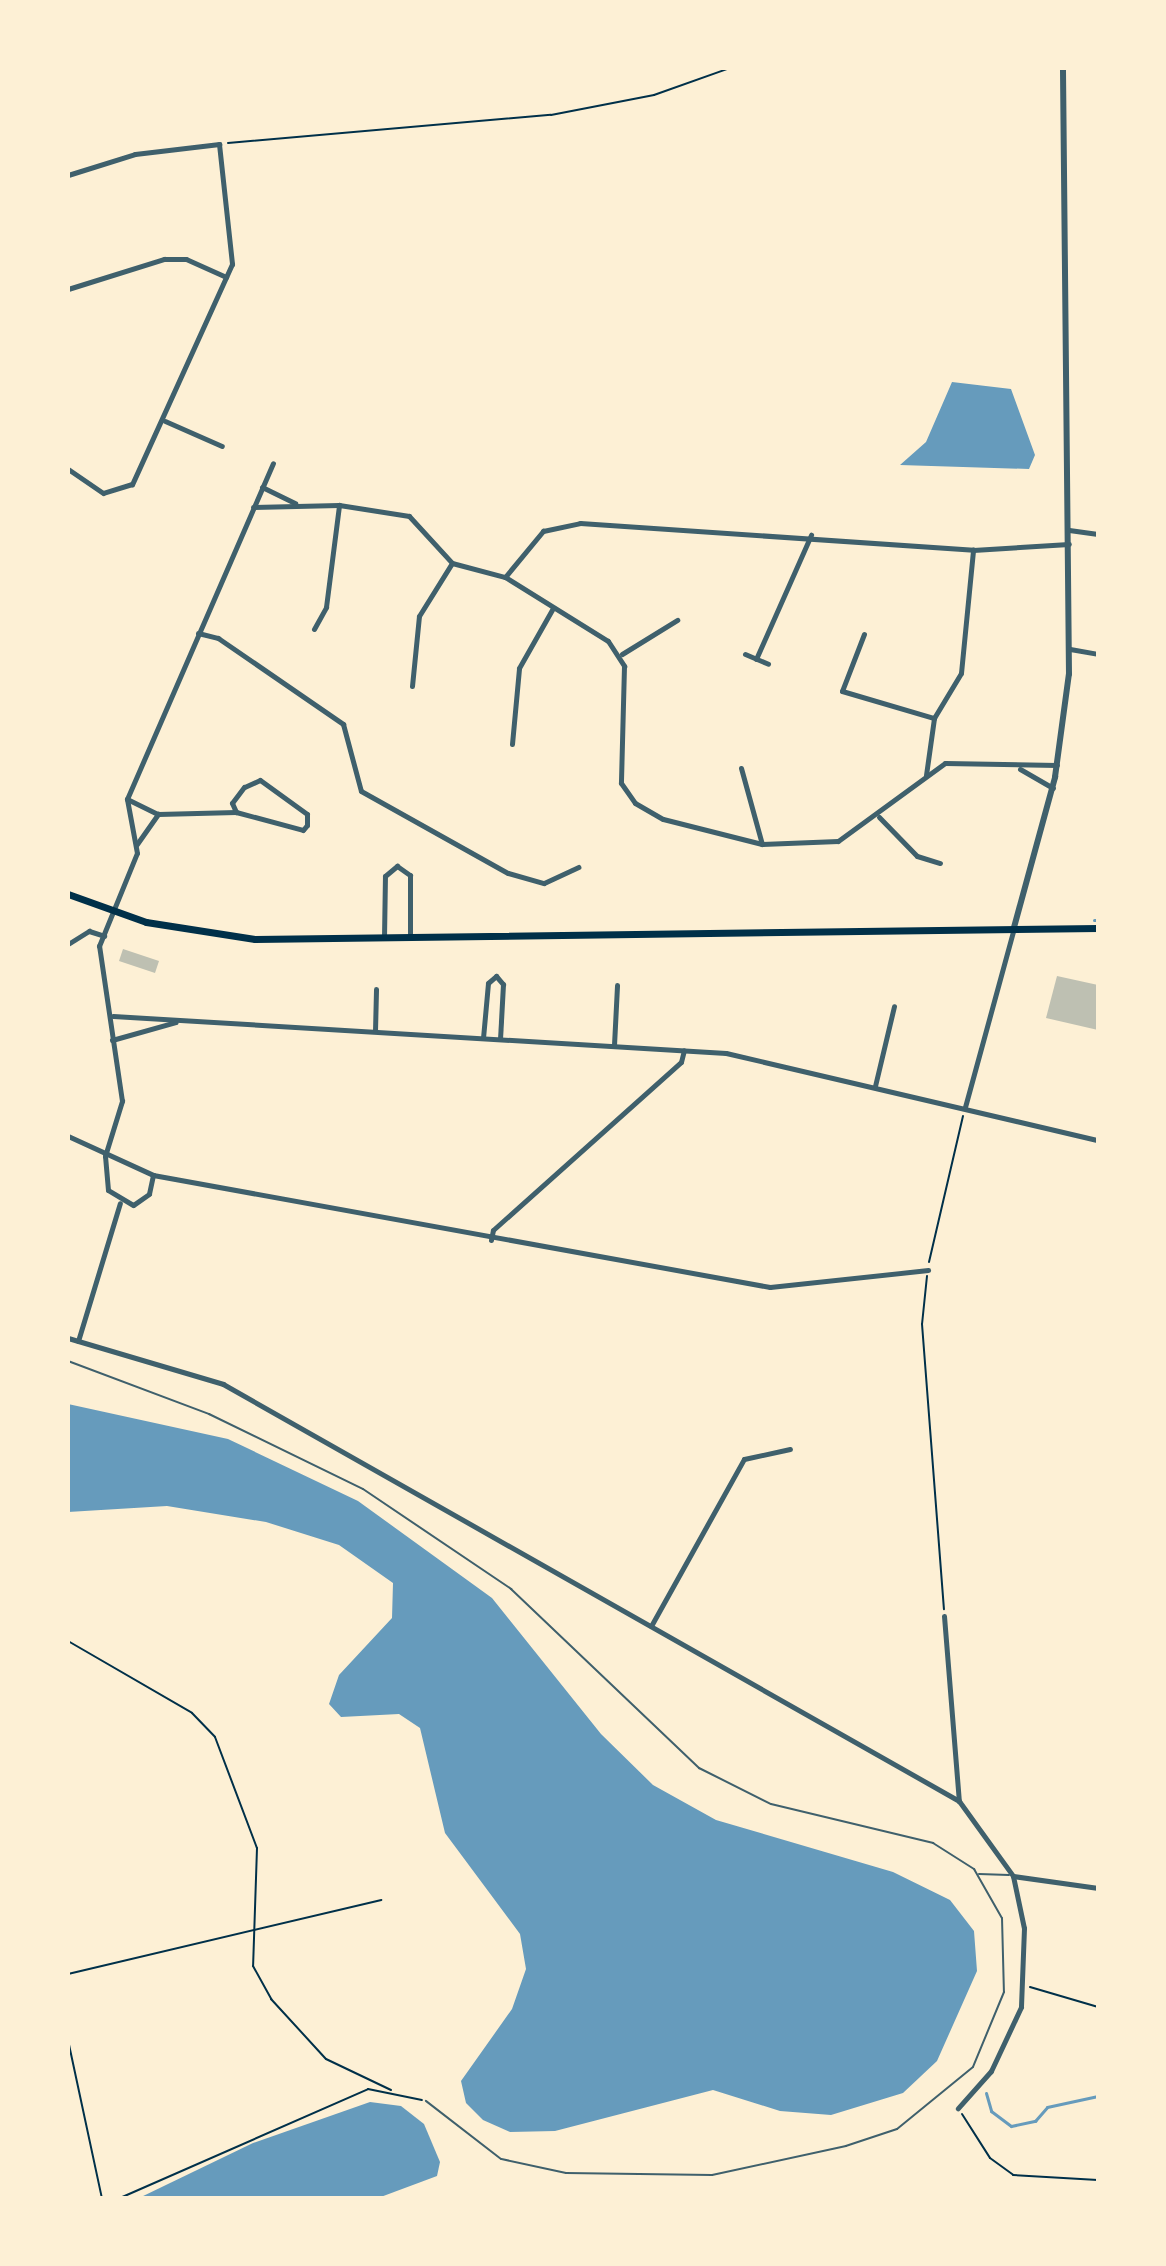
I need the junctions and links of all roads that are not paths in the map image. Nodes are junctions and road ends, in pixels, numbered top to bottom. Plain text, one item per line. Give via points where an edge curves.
1 (1063, 68) edge
2 (68, 175) edge
3 (226, 277) junction
4 (68, 289) edge
5 (165, 421) junction
6 (222, 446) dead end
7 (273, 463) dead end
8 (68, 469) edge
9 (262, 487) junction
10 (296, 503) junction
11 (339, 505) junction
12 (253, 507) junction
13 (1069, 530) junction
14 (1098, 534) edge
15 (811, 535) junction
16 (1069, 544) junction
17 (973, 550) junction
18 (452, 563) junction
19 (505, 577) junction
20 (553, 608) junction
21 (677, 620) dead end
22 (314, 629) dead end
23 (198, 633) junction
24 (864, 634) dead end
25 (1070, 649) junction
26 (622, 654) junction
27 (745, 654) dead end
28 (1098, 654) edge
29 (756, 659) junction
30 (768, 664) dead end
31 (412, 686) dead end
32 (934, 718) junction
33 (512, 744) dead end
34 (932, 749) junction
35 (945, 763) junction
36 (1057, 765) junction
37 (741, 768) dead end
38 (1019, 769) junction
39 (926, 775) junction
40 (1053, 788) junction
41 (127, 799) junction
42 (236, 812) junction
43 (158, 814) junction
44 (879, 817) junction
45 (762, 844) junction
46 (137, 845) junction
47 (940, 863) dead end
48 (578, 867) dead end
49 (68, 894) edge
50 (113, 913) junction
51 (1098, 928) edge
52 (1013, 931) junction
53 (104, 936) junction
54 (384, 938) junction
55 (410, 938) junction
56 (68, 944) edge
57 (617, 985) dead end
58 (376, 989) dead end
59 (894, 1006) dead end
60 (113, 1016) junction
61 (182, 1020) junction
62 (375, 1031) junction
63 (483, 1038) junction
64 (500, 1039) junction
65 (112, 1040) junction
66 (614, 1045) junction
67 (684, 1050) junction
68 (875, 1086) junction
69 (965, 1107) junction
70 (68, 1136) edge
71 (1098, 1140) edge
72 (105, 1156) junction
73 (153, 1175) junction
74 (120, 1203) junction
75 (491, 1241) junction
76 (928, 1270) road end
77 (68, 1338) edge
78 (78, 1341) junction
79 (68, 1361) edge
80 (790, 1449) dead end
81 (944, 1616) road end
82 (651, 1626) junction
83 (959, 1801) junction
84 (978, 1874) junction
85 (1013, 1876) junction
86 (1098, 1888) edge
87 (426, 2101) road end
88 (958, 2108) road end

1 - 13 street
2 - 3 street via 135,154 219,144 231,238
3 - 4 street via 186,259 164,259
3 - 5 street
5 - 6 street
5 - 8 street via 132,484 103,493
7 - 9 street
9 - 10 street
9 - 12 street
10 - 11 street
10 - 12 street
11 - 18 street via 409,516
11 - 22 street via 326,607
12 - 23 street
13 - 14 street
13 - 16 street
15 - 17 street
15 - 19 street via 557,525 534,537
15 - 29 street
16 - 17 street
16 - 25 street
17 - 32 street via 961,673
18 - 19 street
18 - 31 street via 419,616
19 - 20 street
20 - 26 street
20 - 33 street via 519,668
21 - 26 street
23 - 41 street
23 - 48 street via 218,638 343,724 361,791 508,873 544,883
24 - 32 street via 842,691
25 - 28 street
25 - 36 street
26 - 45 street via 621,783 635,803 663,819
27 - 29 street
29 - 30 street
32 - 34 street
34 - 35 street
34 - 39 street
35 - 38 street
35 - 39 street
36 - 38 street
36 - 40 street
37 - 45 street
38 - 40 street
39 - 44 street
40 - 52 street
41 - 43 street
41 - 46 street
42 - 42 street via 303,830 307,825 307,814 260,780 244,787 232,803
42 - 43 street
43 - 46 street
44 - 45 street via 838,841
44 - 47 street via 917,856
46 - 50 street
49 - 50 main road
50 - 53 street
50 - 54 main road via 225,936
51 - 52 main road
52 - 55 main road
52 - 69 street
53 - 56 street via 89,931
53 - 60 street via 99,953
54 - 55 main road
54 - 55 street via 384,881 397,866 410,875
57 - 66 street
58 - 62 street
59 - 68 street
60 - 61 street
60 - 65 street
61 - 62 street
61 - 65 street
62 - 63 street
63 - 64 street
63 - 64 street via 488,983 496,976 503,984
64 - 66 street
65 - 72 street via 122,1101
66 - 67 street
67 - 68 street
67 - 75 street via 681,1062 493,1230
68 - 69 street
69 - 71 street
70 - 72 street
72 - 73 street
72 - 74 street via 108,1190
73 - 74 street via 140,1202
73 - 75 street
74 - 78 street
75 - 76 street via 770,1287
77 - 78 street
78 - 82 street via 223,1384
79 - 84 lane via 313,1462 440,1538 539,1613 654,1730 720,1781 804,1814 922,1838
80 - 82 street via 744,1459
81 - 83 street
82 - 83 street
83 - 85 street
84 - 85 lane
84 - 87 lane via 1006,1937 1000,2008 973,2067 897,2129 712,2175 566,2173 501,2159
85 - 86 street
85 - 88 street via 1023,1919 1025,1986 991,2071

